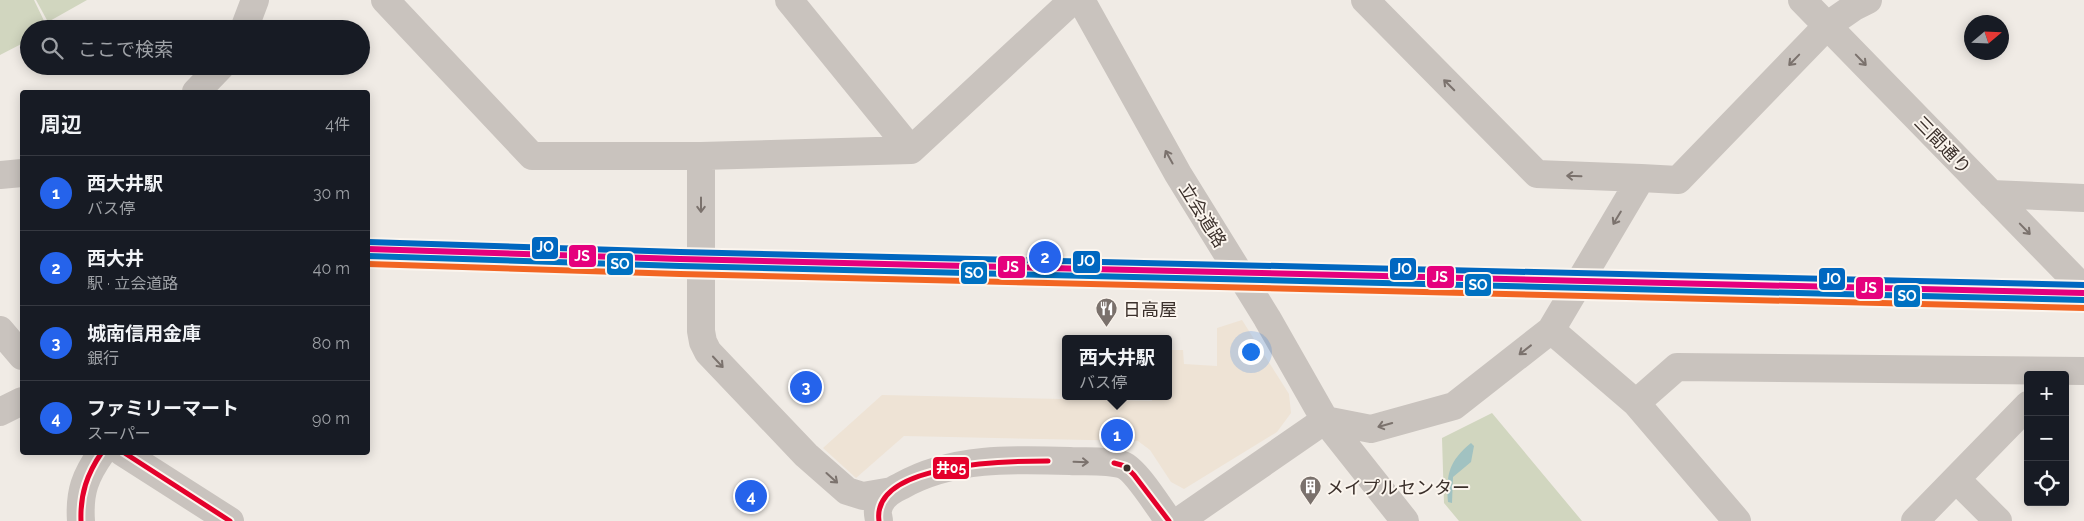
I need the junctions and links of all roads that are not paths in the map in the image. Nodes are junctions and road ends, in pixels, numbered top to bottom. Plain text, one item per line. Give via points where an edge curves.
1 (255, 0) edge
2 (385, 0) edge
3 (790, 0) edge
4 (1073, 0) edge
5 (1081, 0) edge
6 (1365, 0) edge
7 (1802, 0) edge
8 (1868, 0) edge
9 (247, 20) edge
10 (1828, 25) junction
11 (212, 75) edge
12 (198, 90) edge
13 (911, 150) junction
14 (701, 156) junction
15 (20, 173) edge
16 (0, 175) edge
17 (1641, 178) junction
18 (1991, 194) junction
19 (2084, 198) edge
20 (2084, 289) edge
21 (0, 330) edge
22 (1551, 330) junction
23 (20, 354) edge
24 (2024, 371) edge
25 (20, 402) edge
26 (1636, 403) junction
27 (2024, 409) edge
28 (0, 412) edge
29 (1325, 420) junction
30 (100, 455) edge
31 (127, 455) edge
32 (1956, 479) junction
33 (892, 491) junction
34 (81, 521) edge
35 (230, 521) edge
36 (879, 521) edge
37 (1169, 521) edge
38 (1179, 521) edge
39 (1406, 521) edge
40 (1737, 521) edge
41 (1915, 521) edge
42 (1998, 521) edge

1 - 9 street
2 - 14 street via 532,156
3 - 13 street
4 - 13 street
29 -> 5 street, 立会道路 via 1297,373 1284,365 1264,329 1268,318 1178,174
17 -> 6 street via 1537,174
7 - 10 street, 三間通り
8 - 10 street
10 -> 17 street via 1678,180
10 -> 18 street, 三間通り
11 - 12 street
13 - 14 street
14 -> 33 street via 701,331 708,352 806,455 847,491 862,496
15 - 16 street
17 -> 22 street
18 - 19 street
18 -> 20 street, 三間通り
21 - 23 street
22 - 26 street
22 -> 29 street via 1454,406 1370,429
24 - 26 street via 1677,367
25 - 28 street
26 - 40 street
27 - 32 street
29 - 38 street
29 - 39 street
30 - 34 street via 88,472 81,494
31 - 35 street
32 - 41 street
32 - 42 street
33 - 36 street via 878,510
33 -> 37 street via 916,478 970,463 1114,463 1125,466 1134,475

